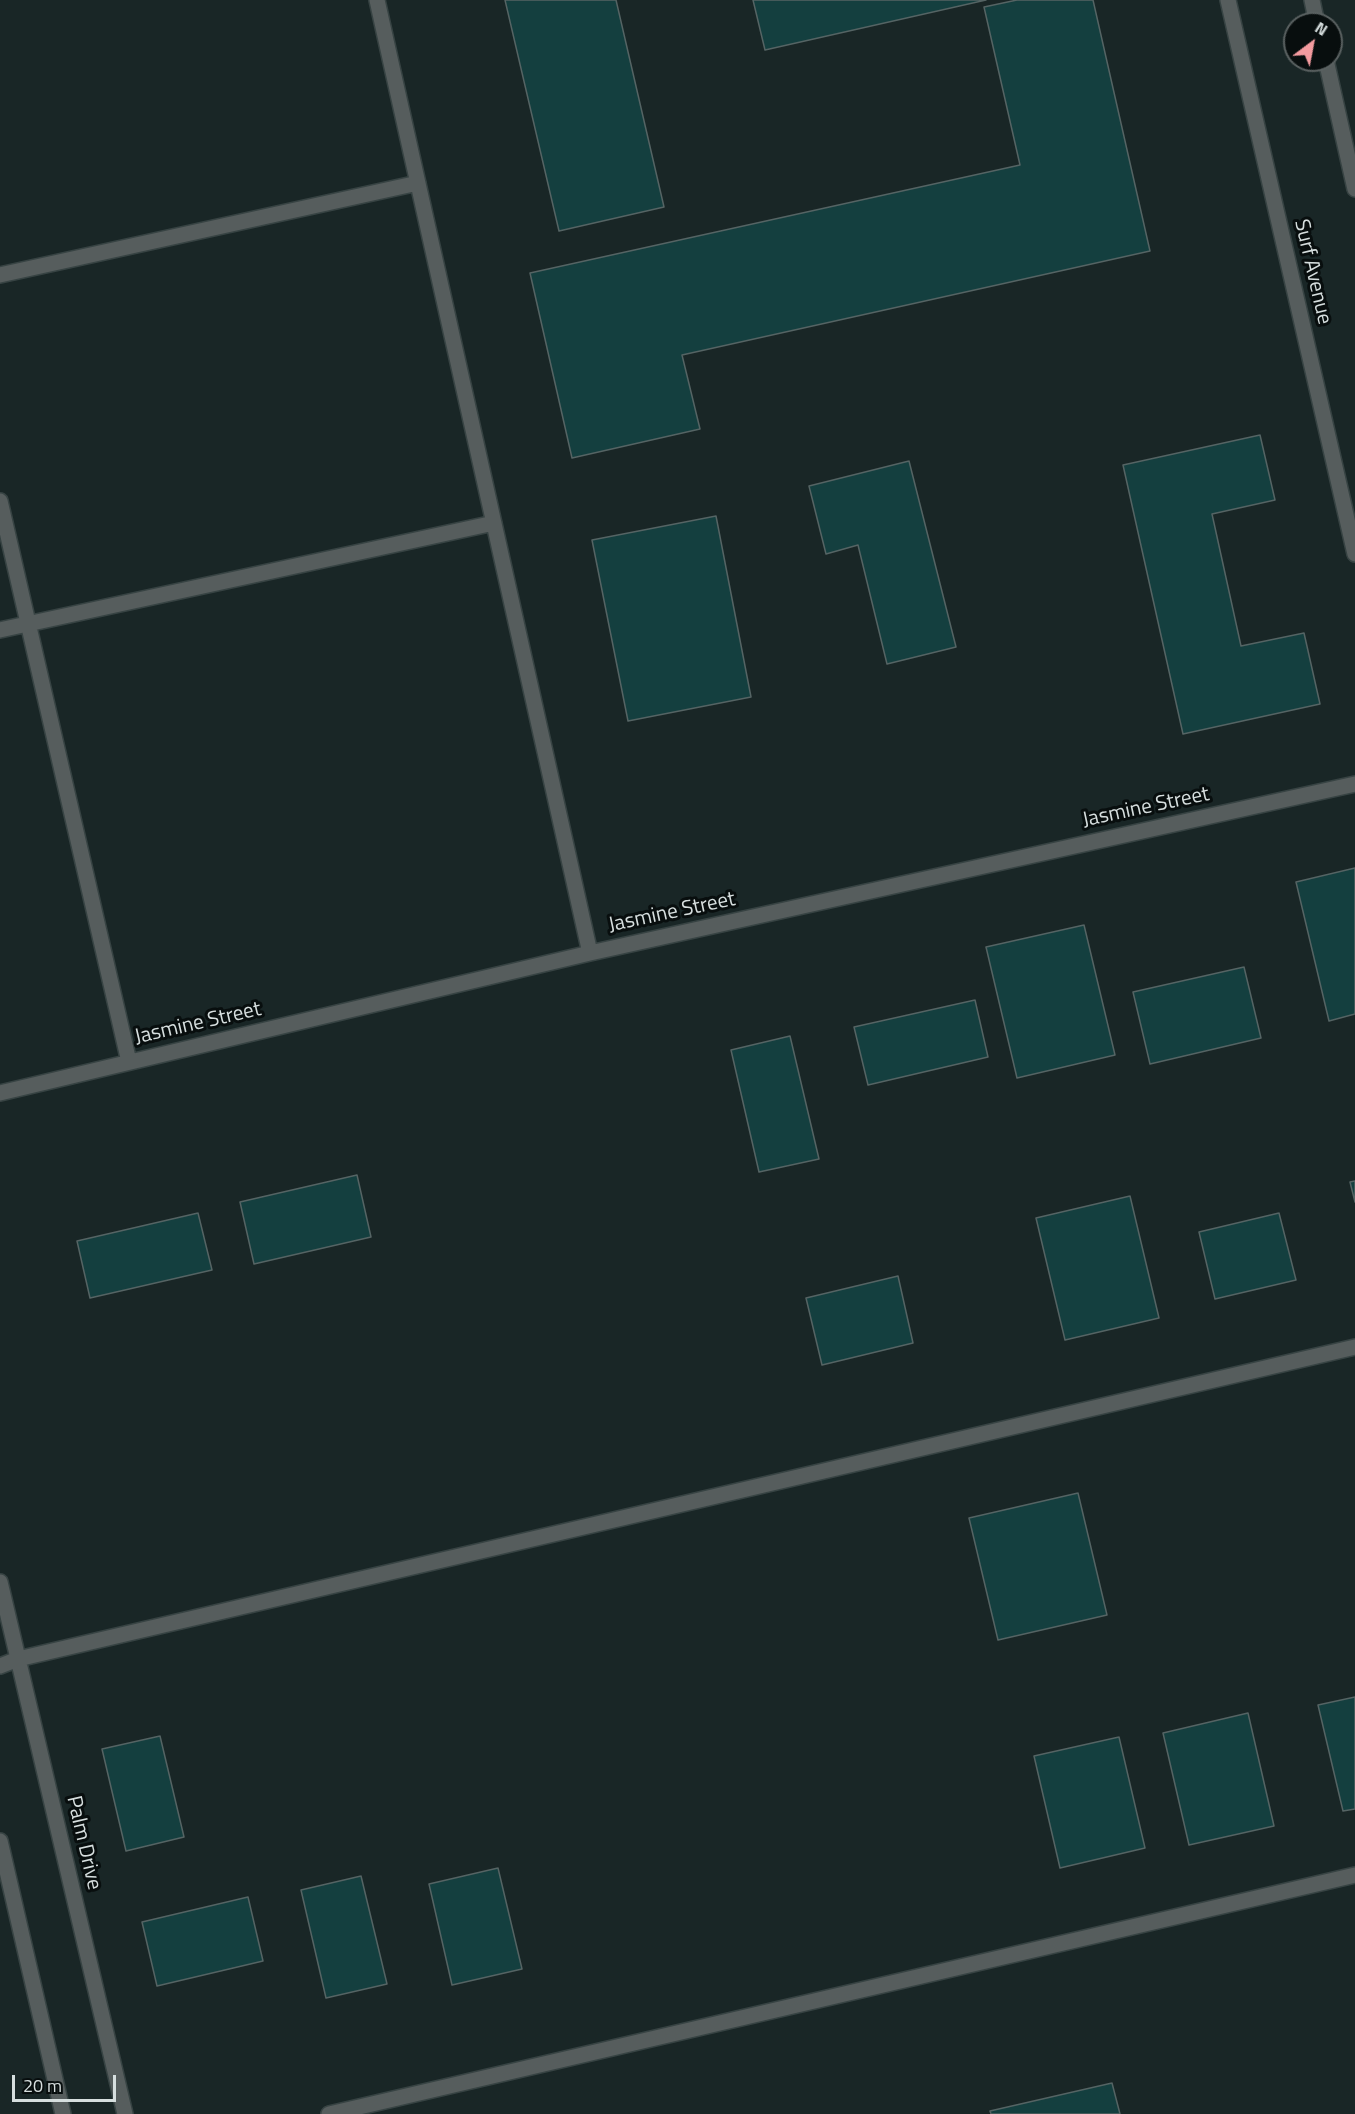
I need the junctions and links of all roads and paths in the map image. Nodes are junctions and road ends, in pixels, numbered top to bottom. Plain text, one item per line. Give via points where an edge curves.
1 (377, 0) edge
2 (1228, 0) edge
3 (1329, 72) edge
4 (418, 183) junction
5 (1355, 189) edge
6 (0, 275) edge
7 (0, 501) edge
8 (494, 523) junction
9 (1355, 554) edge
10 (28, 624) junction
11 (0, 630) edge
12 (1355, 784) edge
13 (590, 953) junction
14 (129, 1062) junction
15 (0, 1093) edge
16 (1355, 1347) edge
17 (0, 1582) edge
18 (18, 1659) junction
19 (0, 1666) edge
20 (0, 1841) edge
21 (1355, 1875) edge
22 (63, 2114) edge
23 (125, 2114) edge
24 (328, 2114) edge

1 - 4 street
2 - 9 street, Surf Avenue
3 - 5 street
4 - 6 street
4 - 8 street
7 - 10 street
8 - 10 street
8 - 13 street
10 - 11 street
10 - 14 street
12 - 13 street, Jasmine Street
13 - 14 street, Jasmine Street
14 - 15 street, Jasmine Street
16 - 18 street
17 - 18 street, Palm Drive
18 - 19 street
18 - 23 street, Palm Drive
20 - 22 street
21 - 24 street

